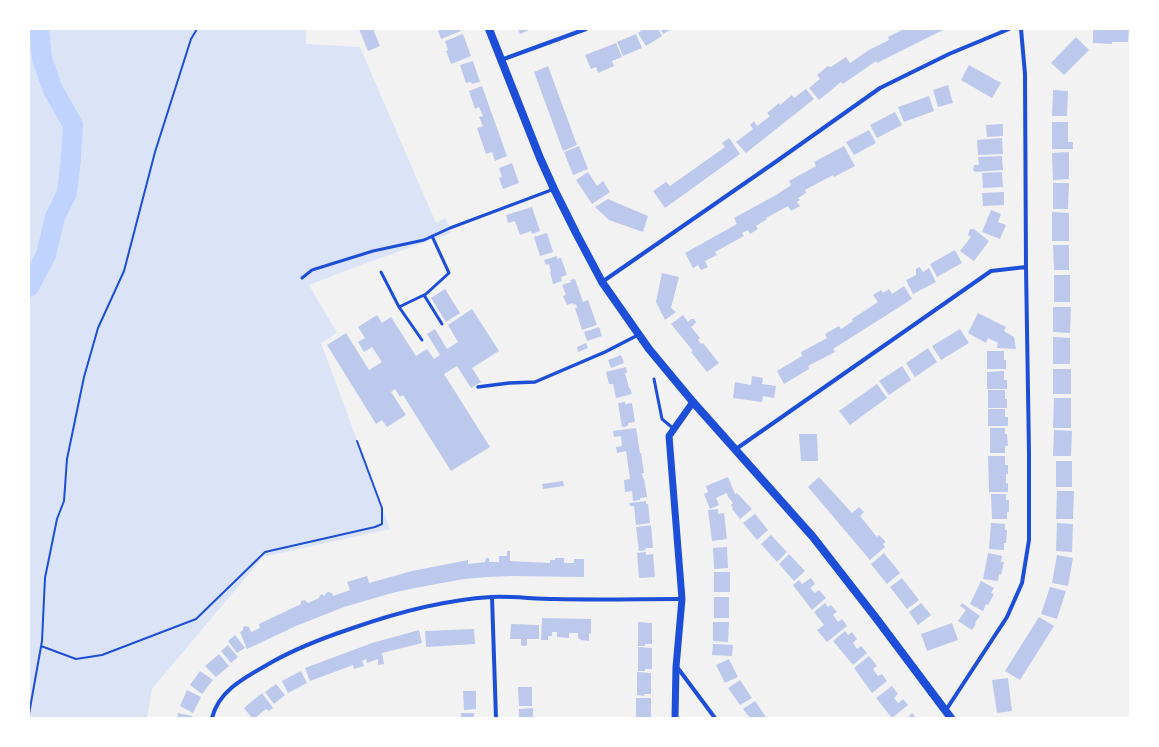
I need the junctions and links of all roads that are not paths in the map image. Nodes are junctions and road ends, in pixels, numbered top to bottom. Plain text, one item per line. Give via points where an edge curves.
1 (489, 29) edge
2 (586, 29) edge
3 (1009, 29) edge
4 (1021, 29) edge
5 (501, 60) junction
6 (554, 189) junction
7 (432, 236) junction
8 (1026, 267) junction
9 (381, 272) dead end
10 (302, 278) dead end
11 (602, 282) junction
12 (424, 295) junction
13 (399, 307) junction
14 (442, 324) dead end
15 (639, 334) junction
16 (422, 340) dead end
17 (654, 379) dead end
18 (478, 387) dead end
19 (693, 402) junction
20 (674, 429) junction
21 (735, 450) junction
22 (492, 597) junction
23 (682, 599) junction
24 (676, 667) junction
25 (948, 715) edge
26 (212, 718) edge
27 (496, 718) edge
28 (675, 718) edge
29 (715, 718) edge

1 - 5 main road
2 - 5 street
3 - 11 street via 949,54 880,88
4 - 8 street via 1025,74
5 - 6 main road
6 - 7 lane
6 - 11 main road
7 - 10 lane via 312,270
7 - 12 lane via 449,273
8 - 21 street via 991,272
8 - 25 street via 1029,540 1022,583 1007,617
9 - 13 lane
11 - 15 main road
12 - 13 lane
12 - 14 lane
13 - 16 lane
15 - 18 street via 536,382
15 - 19 main road
17 - 20 lane via 662,419
19 - 20 street
19 - 21 main road
20 - 23 street via 669,436
21 - 25 main road via 813,537
22 - 23 street
22 - 26 street via 438,604 382,617 290,652 242,678 226,692
22 - 27 street
23 - 24 street
24 - 28 street
24 - 29 street

